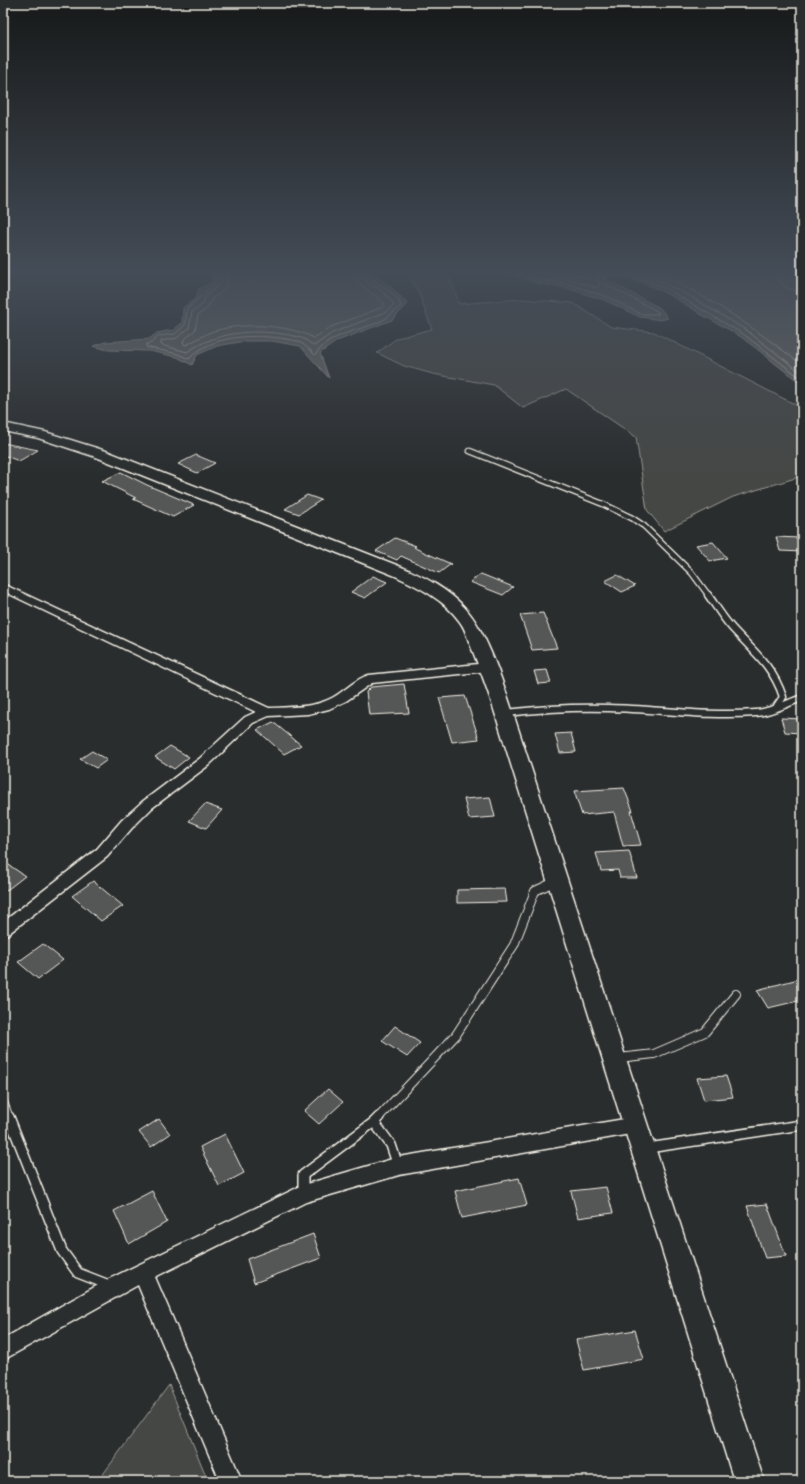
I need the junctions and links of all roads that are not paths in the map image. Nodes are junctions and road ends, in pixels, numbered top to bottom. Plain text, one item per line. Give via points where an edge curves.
1 (3, 427) edge
2 (470, 450) dead end
3 (3, 587) edge
4 (488, 667) junction
5 (802, 698) edge
6 (777, 706) junction
7 (267, 712) junction
8 (504, 713) junction
9 (558, 880) junction
10 (3, 930) edge
11 (736, 994) dead end
12 (614, 1058) junction
13 (3, 1102) edge
14 (374, 1122) junction
15 (636, 1125) junction
16 (802, 1125) edge
17 (644, 1148) junction
18 (399, 1166) junction
19 (303, 1194) junction
20 (143, 1273) junction
21 (114, 1287) junction
22 (3, 1350) edge
23 (231, 1481) edge
24 (749, 1481) edge

1 - 4 street via 41,435 101,454 416,579 440,594 468,622
2 - 6 lane via 603,504 644,526 692,573 731,627 761,658 778,682 783,697
3 - 7 street
4 - 7 street via 369,679 331,703 311,709
4 - 8 street
5 - 6 lane
6 - 8 lane via 756,713 541,708
7 - 10 street via 249,720 204,762 147,805 102,853
8 - 9 street
9 - 12 street
9 - 14 lane via 535,891 514,945 456,1035
11 - 12 lane via 705,1032 654,1054
12 - 15 street
13 - 21 lane via 62,1251 78,1273
14 - 18 lane via 391,1145
14 - 19 lane via 303,1175
15 - 17 street
15 - 18 street
16 - 17 lane
17 - 24 street
18 - 19 street
19 - 20 street
20 - 21 street
20 - 23 street
21 - 22 street

